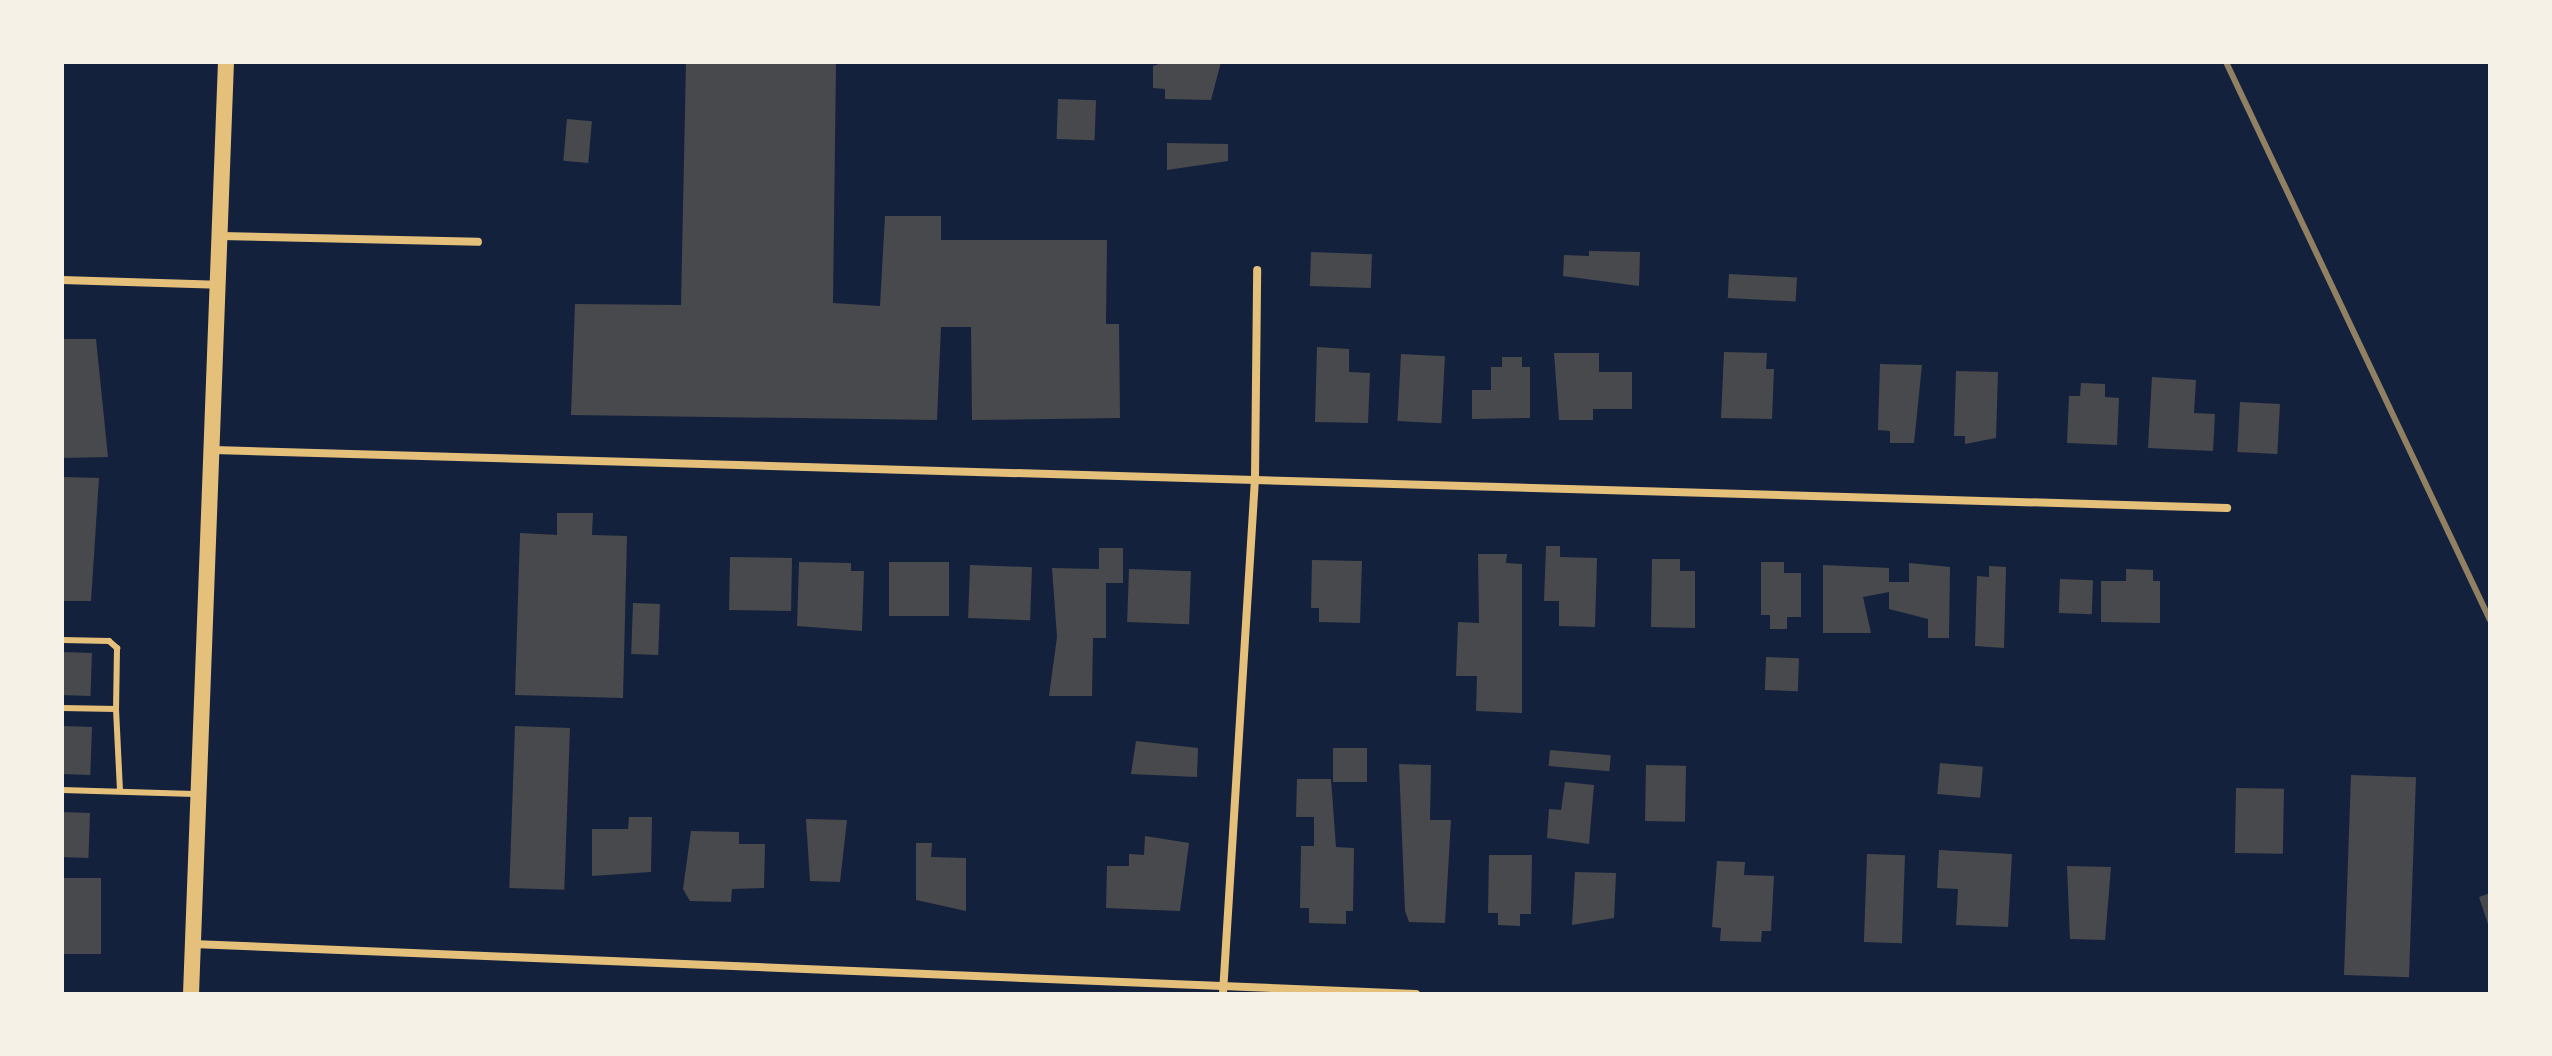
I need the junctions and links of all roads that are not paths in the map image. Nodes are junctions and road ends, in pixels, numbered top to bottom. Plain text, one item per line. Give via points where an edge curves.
1 (226, 62) edge
2 (221, 236) junction
3 (478, 242) dead end
4 (1257, 270) dead end
5 (62, 280) edge
6 (219, 285) junction
7 (214, 450) junction
8 (1255, 478) junction
9 (2227, 508) dead end
10 (62, 640) edge
11 (62, 708) edge
12 (116, 709) junction
13 (62, 790) edge
14 (120, 791) junction
15 (194, 794) junction
16 (192, 944) junction
17 (1223, 991) edge
18 (191, 994) edge
19 (1416, 994) edge

1 - 2 main road
2 - 3 street
2 - 6 main road
4 - 8 street
5 - 6 street
6 - 7 main road
7 - 8 street
7 - 15 main road
8 - 9 street
8 - 17 street
10 - 12 lane via 109,641 117,648
11 - 12 lane
12 - 14 lane
13 - 14 lane
14 - 15 lane
15 - 16 main road
16 - 17 street
16 - 18 main road
17 - 19 street

